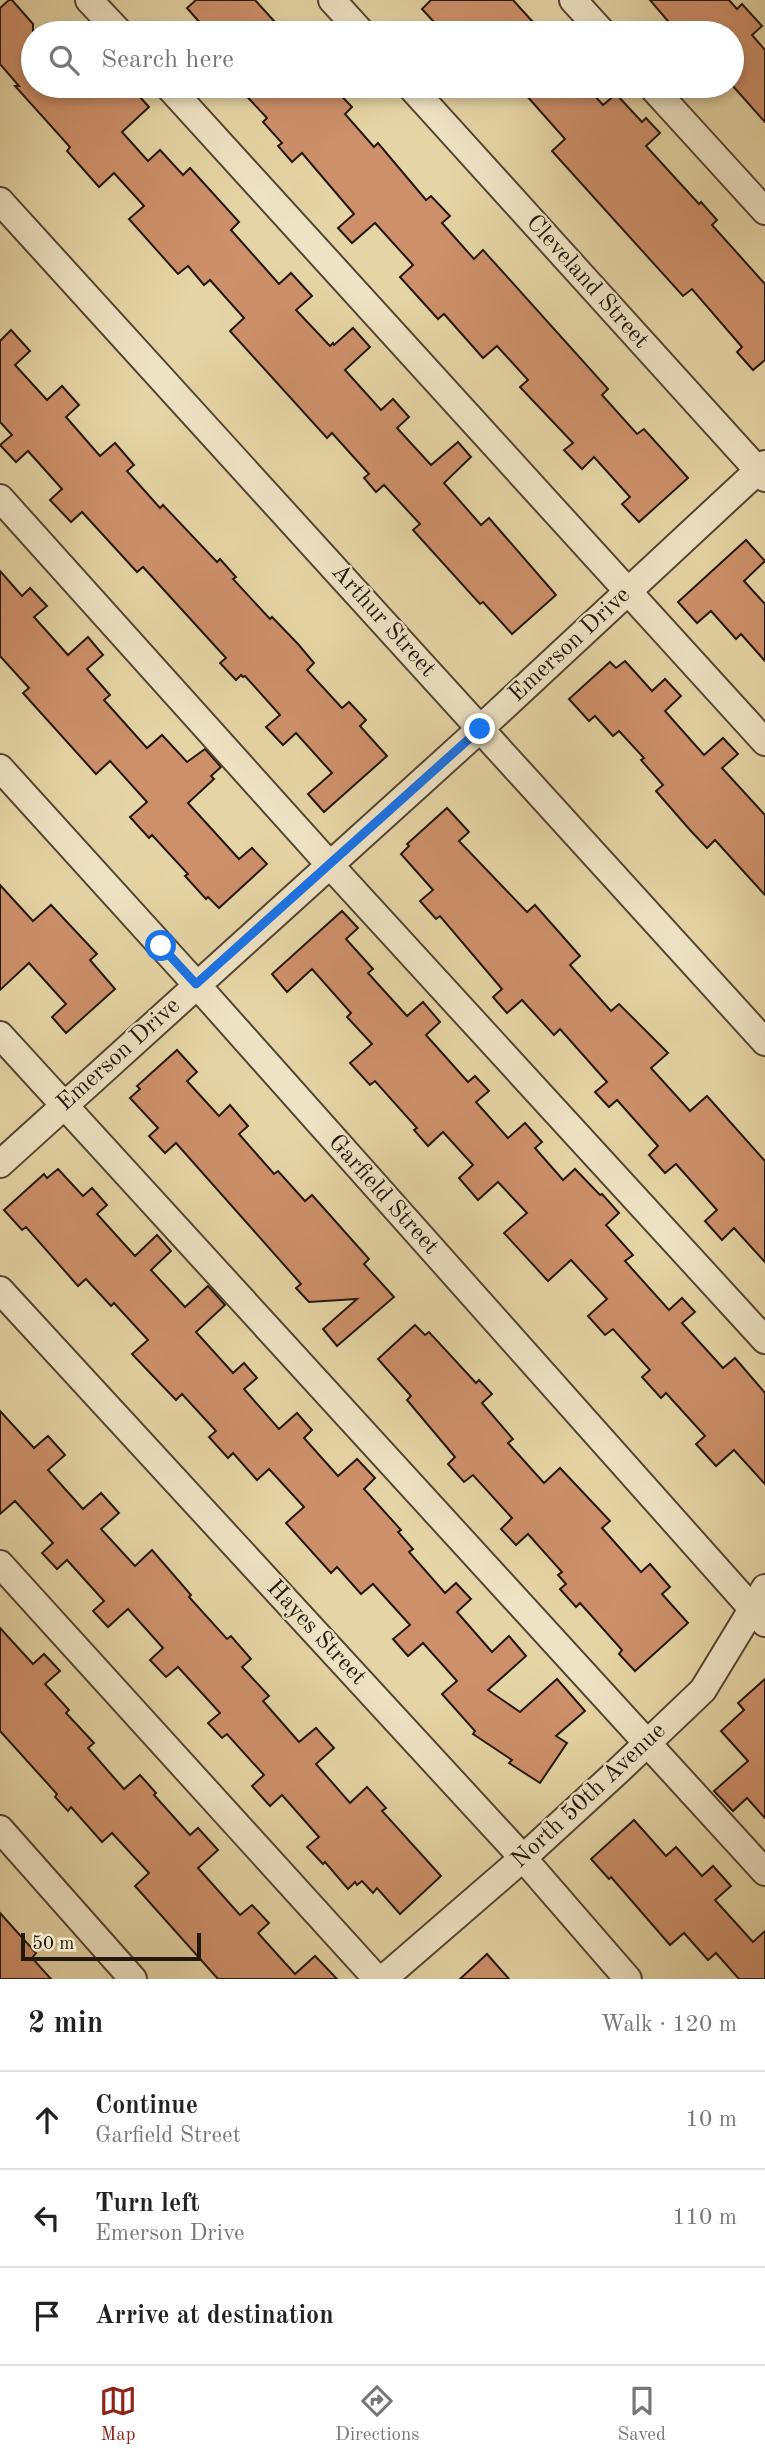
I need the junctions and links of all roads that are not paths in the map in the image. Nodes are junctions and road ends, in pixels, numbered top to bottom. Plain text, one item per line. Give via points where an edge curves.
1 (89, 0) edge
2 (332, 0) edge
3 (573, 0) edge
4 (109, 21) edge
5 (351, 21) edge
6 (592, 21) edge
7 (179, 98) edge
8 (421, 98) edge
9 (662, 98) edge
10 (0, 201) edge
11 (765, 211) edge
12 (763, 471) edge
13 (0, 498) edge
14 (628, 590) junction
15 (480, 729) junction
16 (765, 742) edge
17 (0, 768) edge
18 (329, 863) junction
19 (196, 984) junction
20 (0, 1035) edge
21 (765, 1042) edge
22 (64, 1105) junction
23 (0, 1164) edge
24 (0, 1290) edge
25 (765, 1340) edge
26 (0, 1564) edge
27 (761, 1607) edge
28 (648, 1743) junction
29 (0, 1829) edge
30 (523, 1858) junction
31 (765, 1872) edge
32 (133, 1979) edge
33 (377, 1979) edge
34 (383, 1979) edge
35 (628, 1979) edge

1 - 4 street
2 - 5 street
3 - 6 street
7 - 14 street
8 - 12 street, Cleveland Street
9 - 11 street
10 - 15 street, Arthur Street
12 - 14 street, Emerson Drive
13 - 18 street
14 - 15 street, Emerson Drive
14 - 16 street
15 - 18 street, Emerson Drive
15 - 21 street, Arthur Street
17 - 19 street, Garfield Street
18 - 19 street, Emerson Drive
18 - 25 street
19 - 22 street, Emerson Drive
19 - 27 street, Garfield Street
20 - 22 street
22 - 23 street, Emerson Drive
22 - 28 street
24 - 30 street, Hayes Street
26 - 33 street
27 - 28 street, North 50th Avenue via 703,1690
28 - 30 street, North 50th Avenue
28 - 31 street
29 - 32 street
30 - 34 street, North 50th Avenue
30 - 35 street, Hayes Street

